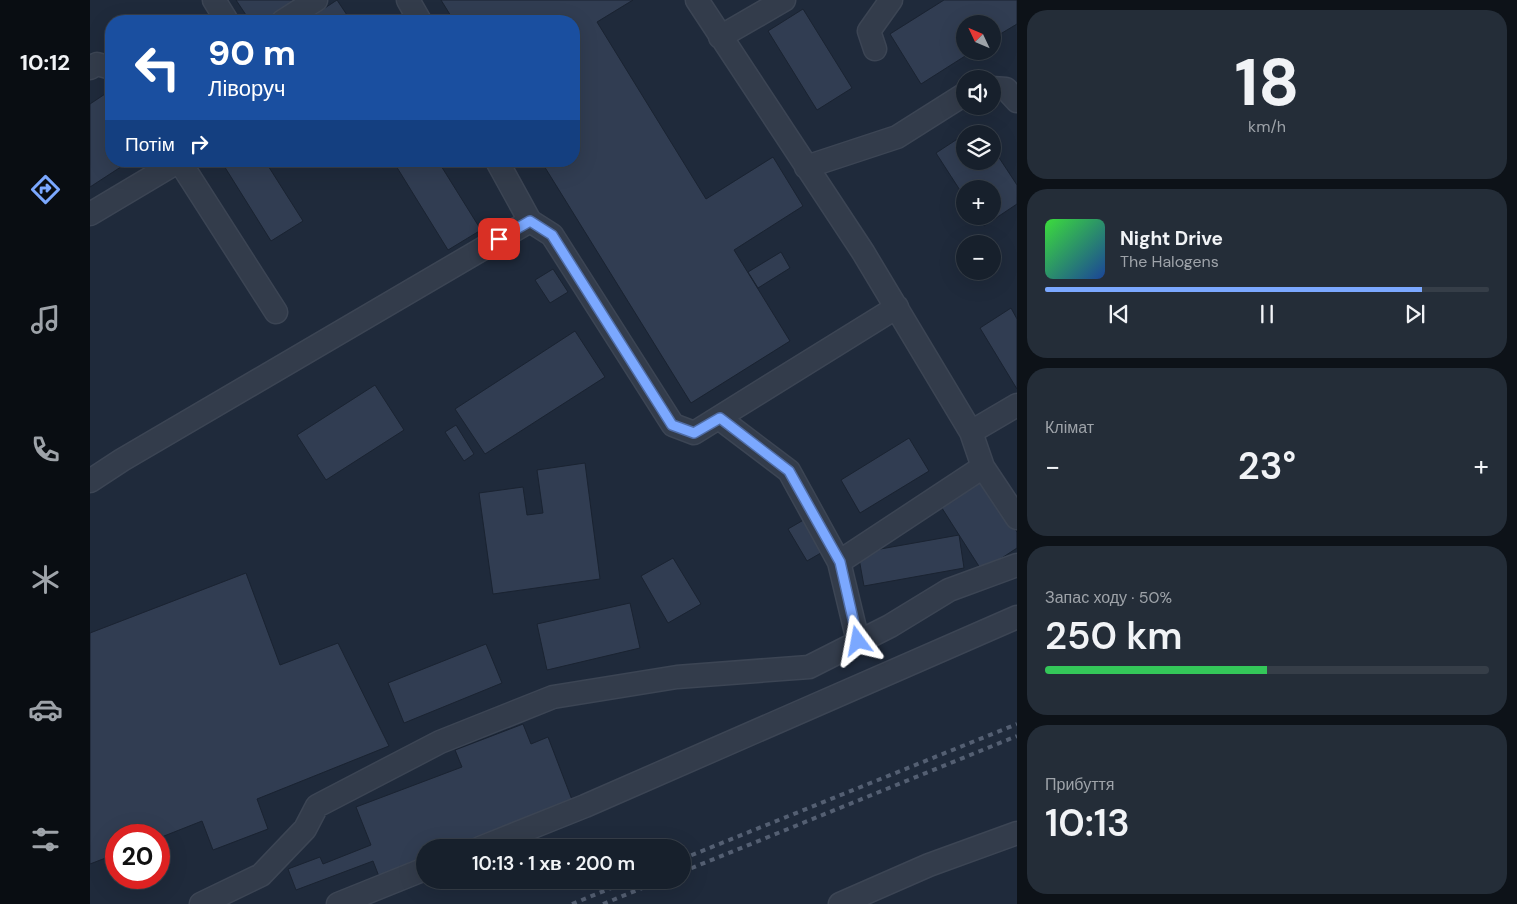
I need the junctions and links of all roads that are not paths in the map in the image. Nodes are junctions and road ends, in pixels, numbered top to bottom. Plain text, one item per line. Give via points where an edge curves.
1 (214, 0) edge
2 (316, 0) edge
3 (408, 0) edge
4 (696, 0) edge
5 (784, 0) edge
6 (891, 0) edge
7 (223, 15) edge
8 (292, 15) edge
9 (417, 15) edge
10 (720, 37) junction
11 (875, 49) dead end
12 (105, 66) edge
13 (90, 68) edge
14 (1001, 89) edge
15 (956, 100) edge
16 (1017, 101) edge
17 (170, 167) edge
18 (182, 167) edge
19 (500, 167) edge
20 (806, 167) junction
21 (90, 214) edge
22 (530, 221) junction
23 (897, 307) junction
24 (276, 312) dead end
25 (1017, 405) edge
26 (720, 418) junction
27 (971, 432) junction
28 (983, 467) junction
29 (90, 481) edge
30 (1017, 518) edge
31 (840, 562) junction
32 (1017, 565) edge
33 (1017, 617) edge
34 (858, 641) junction
35 (1017, 832) edge
36 (502, 839) edge
37 (416, 873) edge
38 (201, 904) edge
39 (338, 904) edge
40 (840, 904) edge

1 - 7 lane
2 - 8 lane
3 - 9 lane
4 - 10 lane
5 - 10 lane
6 - 11 lane via 869,31
10 - 20 lane
12 - 13 lane via 97,64
14 - 16 lane via 1006,89
15 - 20 lane via 897,137
17 - 21 lane
18 - 24 lane
19 - 22 lane
20 - 23 lane
22 - 26 lane via 552,235 672,425 694,433
22 - 29 lane
23 - 26 lane
23 - 27 lane
25 - 27 lane
26 - 31 lane via 789,471
27 - 28 lane
28 - 30 lane
28 - 31 lane
31 - 34 lane
32 - 34 lane via 949,590 890,626
33 - 36 lane
34 - 38 lane via 809,667 677,677 553,697 457,735 317,806 305,829 261,875
35 - 40 lane via 929,865
37 - 39 lane

